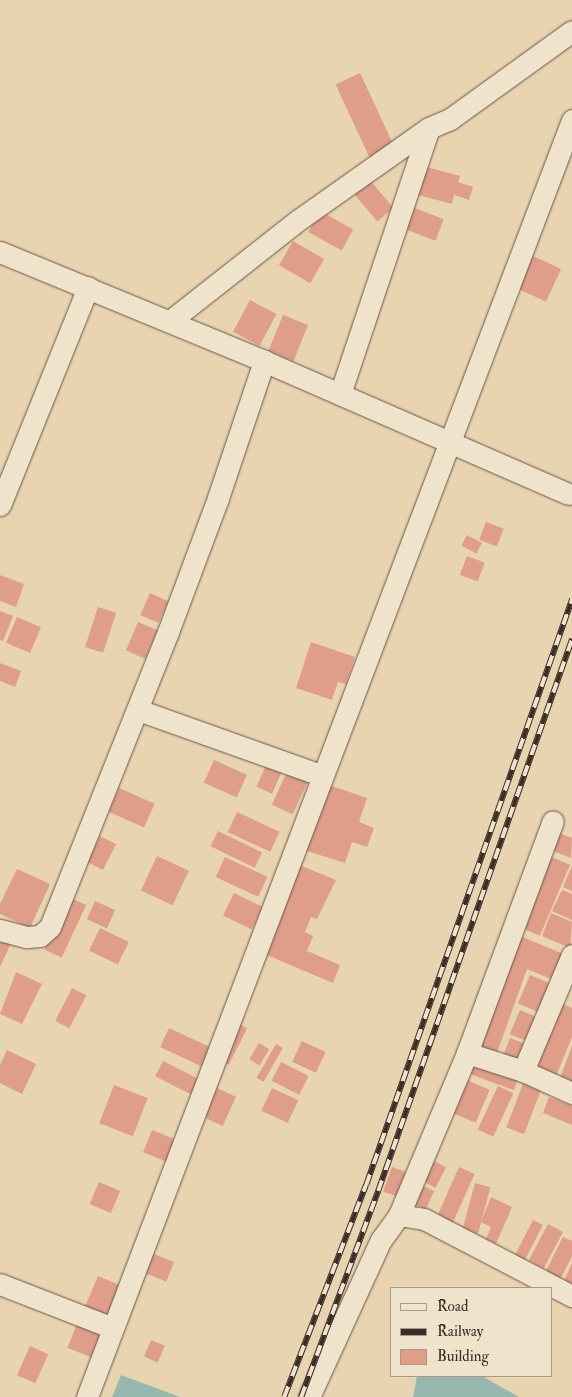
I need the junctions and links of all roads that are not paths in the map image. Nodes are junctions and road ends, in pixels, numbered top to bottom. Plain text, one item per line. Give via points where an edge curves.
1 (572, 31) edge
2 (572, 120) edge
3 (429, 128) junction
4 (0, 252) edge
5 (88, 287) junction
6 (170, 321) junction
7 (264, 361) junction
8 (340, 394) junction
9 (448, 442) junction
10 (568, 494) dead end
11 (0, 505) edge
12 (138, 710) junction
13 (321, 775) junction
14 (553, 821) dead end
15 (0, 930) edge
16 (572, 955) edge
17 (468, 1053) junction
18 (523, 1071) junction
19 (572, 1093) edge
20 (399, 1215) junction
21 (0, 1284) edge
22 (572, 1296) edge
23 (112, 1328) junction
24 (87, 1397) edge
25 (309, 1397) edge

1 - 3 street via 450,119
2 - 9 street
3 - 6 street via 297,221
3 - 8 street
4 - 5 street
5 - 6 street
5 - 11 street
6 - 7 street
7 - 8 street
7 - 12 street via 218,498
8 - 9 street
9 - 10 street
9 - 13 street
12 - 13 street
12 - 15 street via 50,927 40,936 27,938
13 - 23 street
14 - 17 street
16 - 18 street
17 - 18 street
17 - 20 street
18 - 19 street
20 - 22 street via 424,1219
20 - 25 street via 382,1240
21 - 23 street
23 - 24 street

